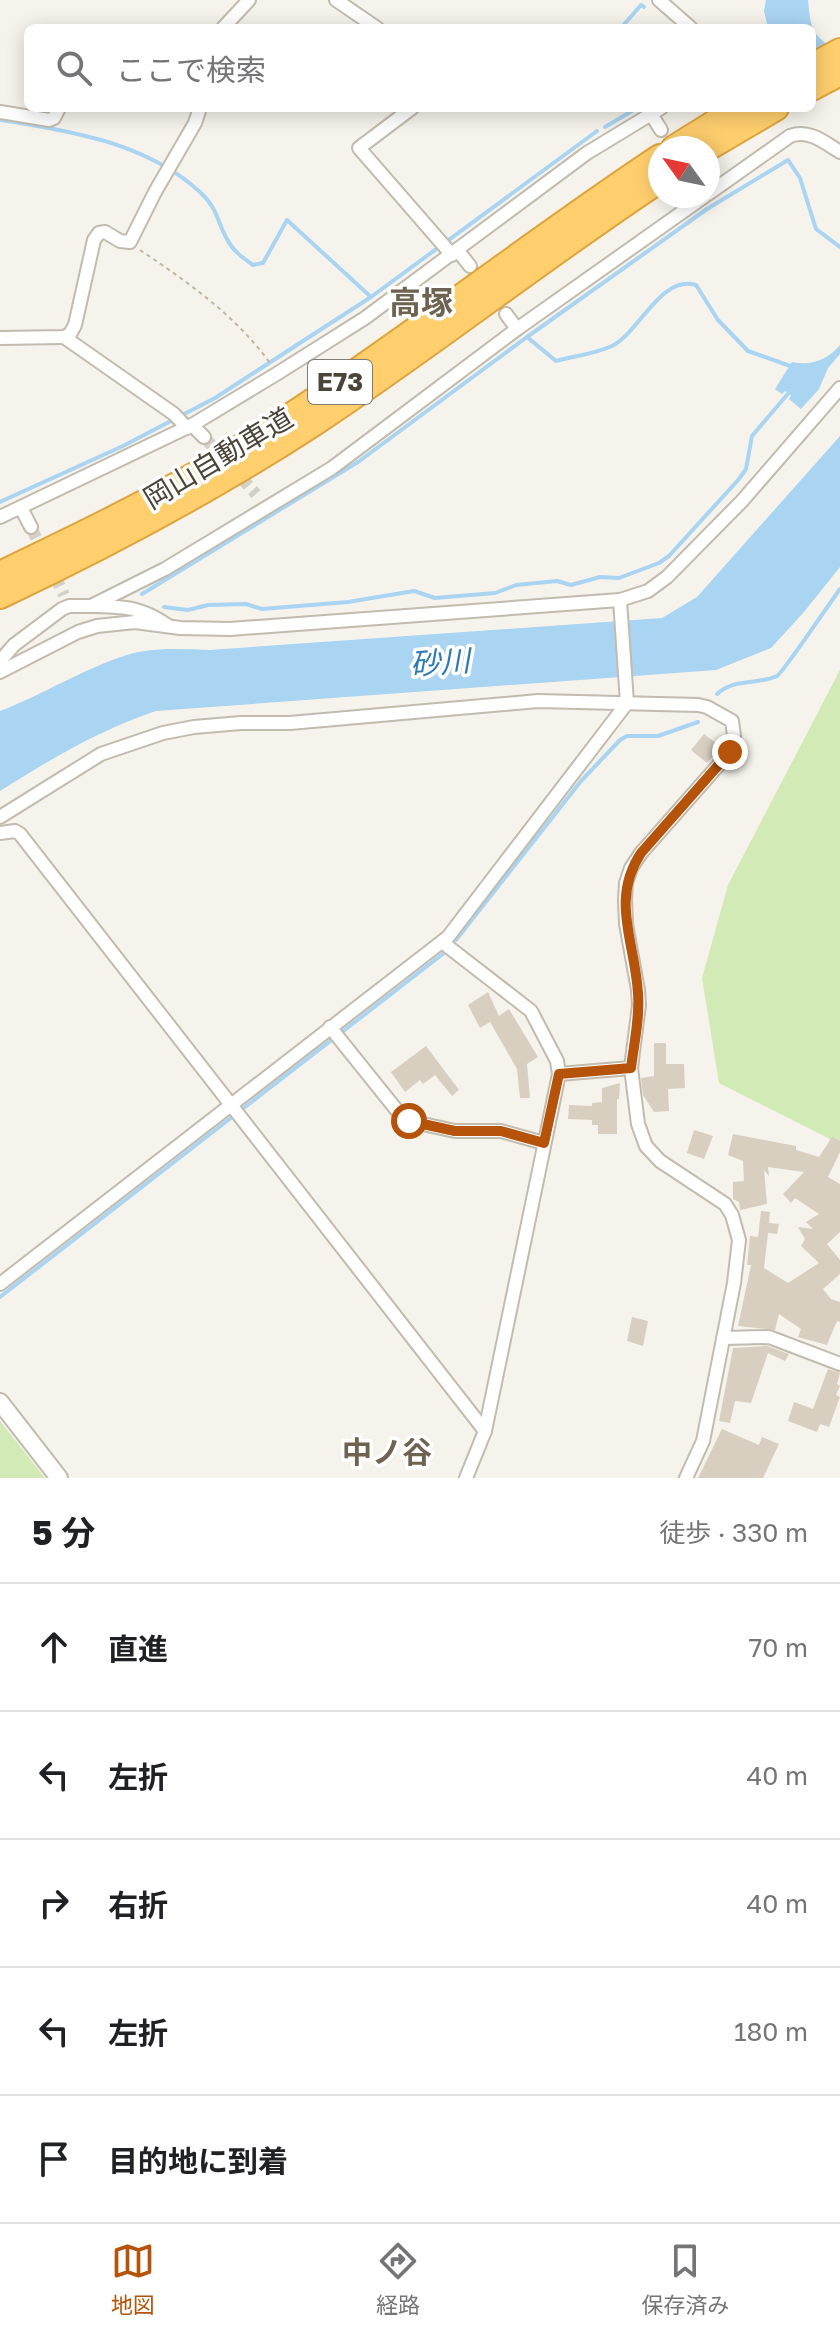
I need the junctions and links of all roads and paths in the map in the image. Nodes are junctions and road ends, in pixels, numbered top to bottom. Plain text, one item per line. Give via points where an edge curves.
1 (249, 0) edge
2 (336, 0) edge
3 (659, 0) edge
4 (227, 24) edge
5 (371, 24) edge
6 (686, 24) edge
7 (840, 51) edge
8 (816, 64) edge
9 (840, 73) edge
10 (816, 86) edge
11 (0, 112) edge
12 (57, 112) edge
13 (199, 112) edge
14 (407, 112) edge
15 (654, 112) edge
16 (656, 112) edge
17 (729, 112) edge
18 (769, 112) edge
19 (667, 136) edge
20 (675, 136) edge
21 (720, 141) edge
22 (840, 152) edge
23 (648, 165) edge
24 (720, 186) edge
25 (648, 188) edge
26 (689, 208) edge
27 (130, 242) junction
28 (449, 248) junction
29 (470, 266) dead end
30 (506, 314) dead end
31 (517, 329) junction
32 (64, 337) junction
33 (0, 338) edge
34 (267, 358) dead end
35 (840, 388) edge
36 (184, 422) junction
37 (204, 437) tunnel mouth
38 (256, 494) tunnel mouth
39 (267, 506) junction
40 (21, 508) junction
41 (0, 517) edge
42 (31, 527) tunnel mouth
43 (0, 574) edge
44 (0, 596) edge
45 (620, 605) junction
46 (91, 606) junction
47 (171, 627) junction
48 (0, 661) edge
49 (0, 672) edge
50 (626, 698) junction
51 (0, 817) edge
52 (0, 833) edge
53 (442, 942) junction
54 (334, 1033) junction
55 (631, 1068) junction
56 (559, 1074) junction
57 (230, 1106) junction
58 (544, 1143) junction
59 (0, 1284) edge
60 (723, 1338) junction
61 (840, 1364) edge
62 (0, 1402) edge
63 (485, 1431) junction
64 (59, 1478) edge
65 (466, 1478) edge
66 (686, 1478) edge

1 - 4 street
2 - 5 street
3 - 6 street
7 - 8 highway
9 - 10 highway
11 - 12 street via 49,120
13 - 27 street
14 - 28 street via 359,148
15 - 28 street
16 - 19 street
17 - 20 highway
18 - 21 highway
22 - 24 street via 801,132
23 - 43 highway, 岡山自動車道 / E73 via 398,342 216,462
25 - 44 highway, 岡山自動車道 / E73 via 288,440 147,523
26 - 31 street
27 - 32 street via 105,232 94,240 75,325
27 - 34 path via 231,317
28 - 29 street
28 - 36 street via 365,318
30 - 31 street
31 - 39 street via 332,468
32 - 33 street
32 - 36 street
35 - 45 street via 742,501 667,577
36 - 37 street
36 - 40 street
38 - 39 street
39 - 46 street via 165,569
40 - 41 street
40 - 42 street
45 - 47 street via 230,629
45 - 50 street
46 - 47 street via 147,611
46 - 48 street via 67,600
47 - 49 street via 135,622 97,626
50 - 51 street via 194,727 101,754
50 - 53 street
50 - 55 street via 707,707 732,721 734,736 730,752 641,853 626,883 626,924 639,1005
52 - 57 street via 20,834
53 - 54 street
53 - 56 street via 534,1015
54 - 57 street
54 - 58 street via 403,1118 455,1131 501,1131
55 - 56 street
55 - 60 street via 646,1146 670,1169 725,1204 737,1227 734,1283
56 - 58 street
57 - 59 street
57 - 63 street
58 - 63 street
60 - 61 street via 769,1337
60 - 66 street via 703,1441
62 - 64 street
63 - 65 street

